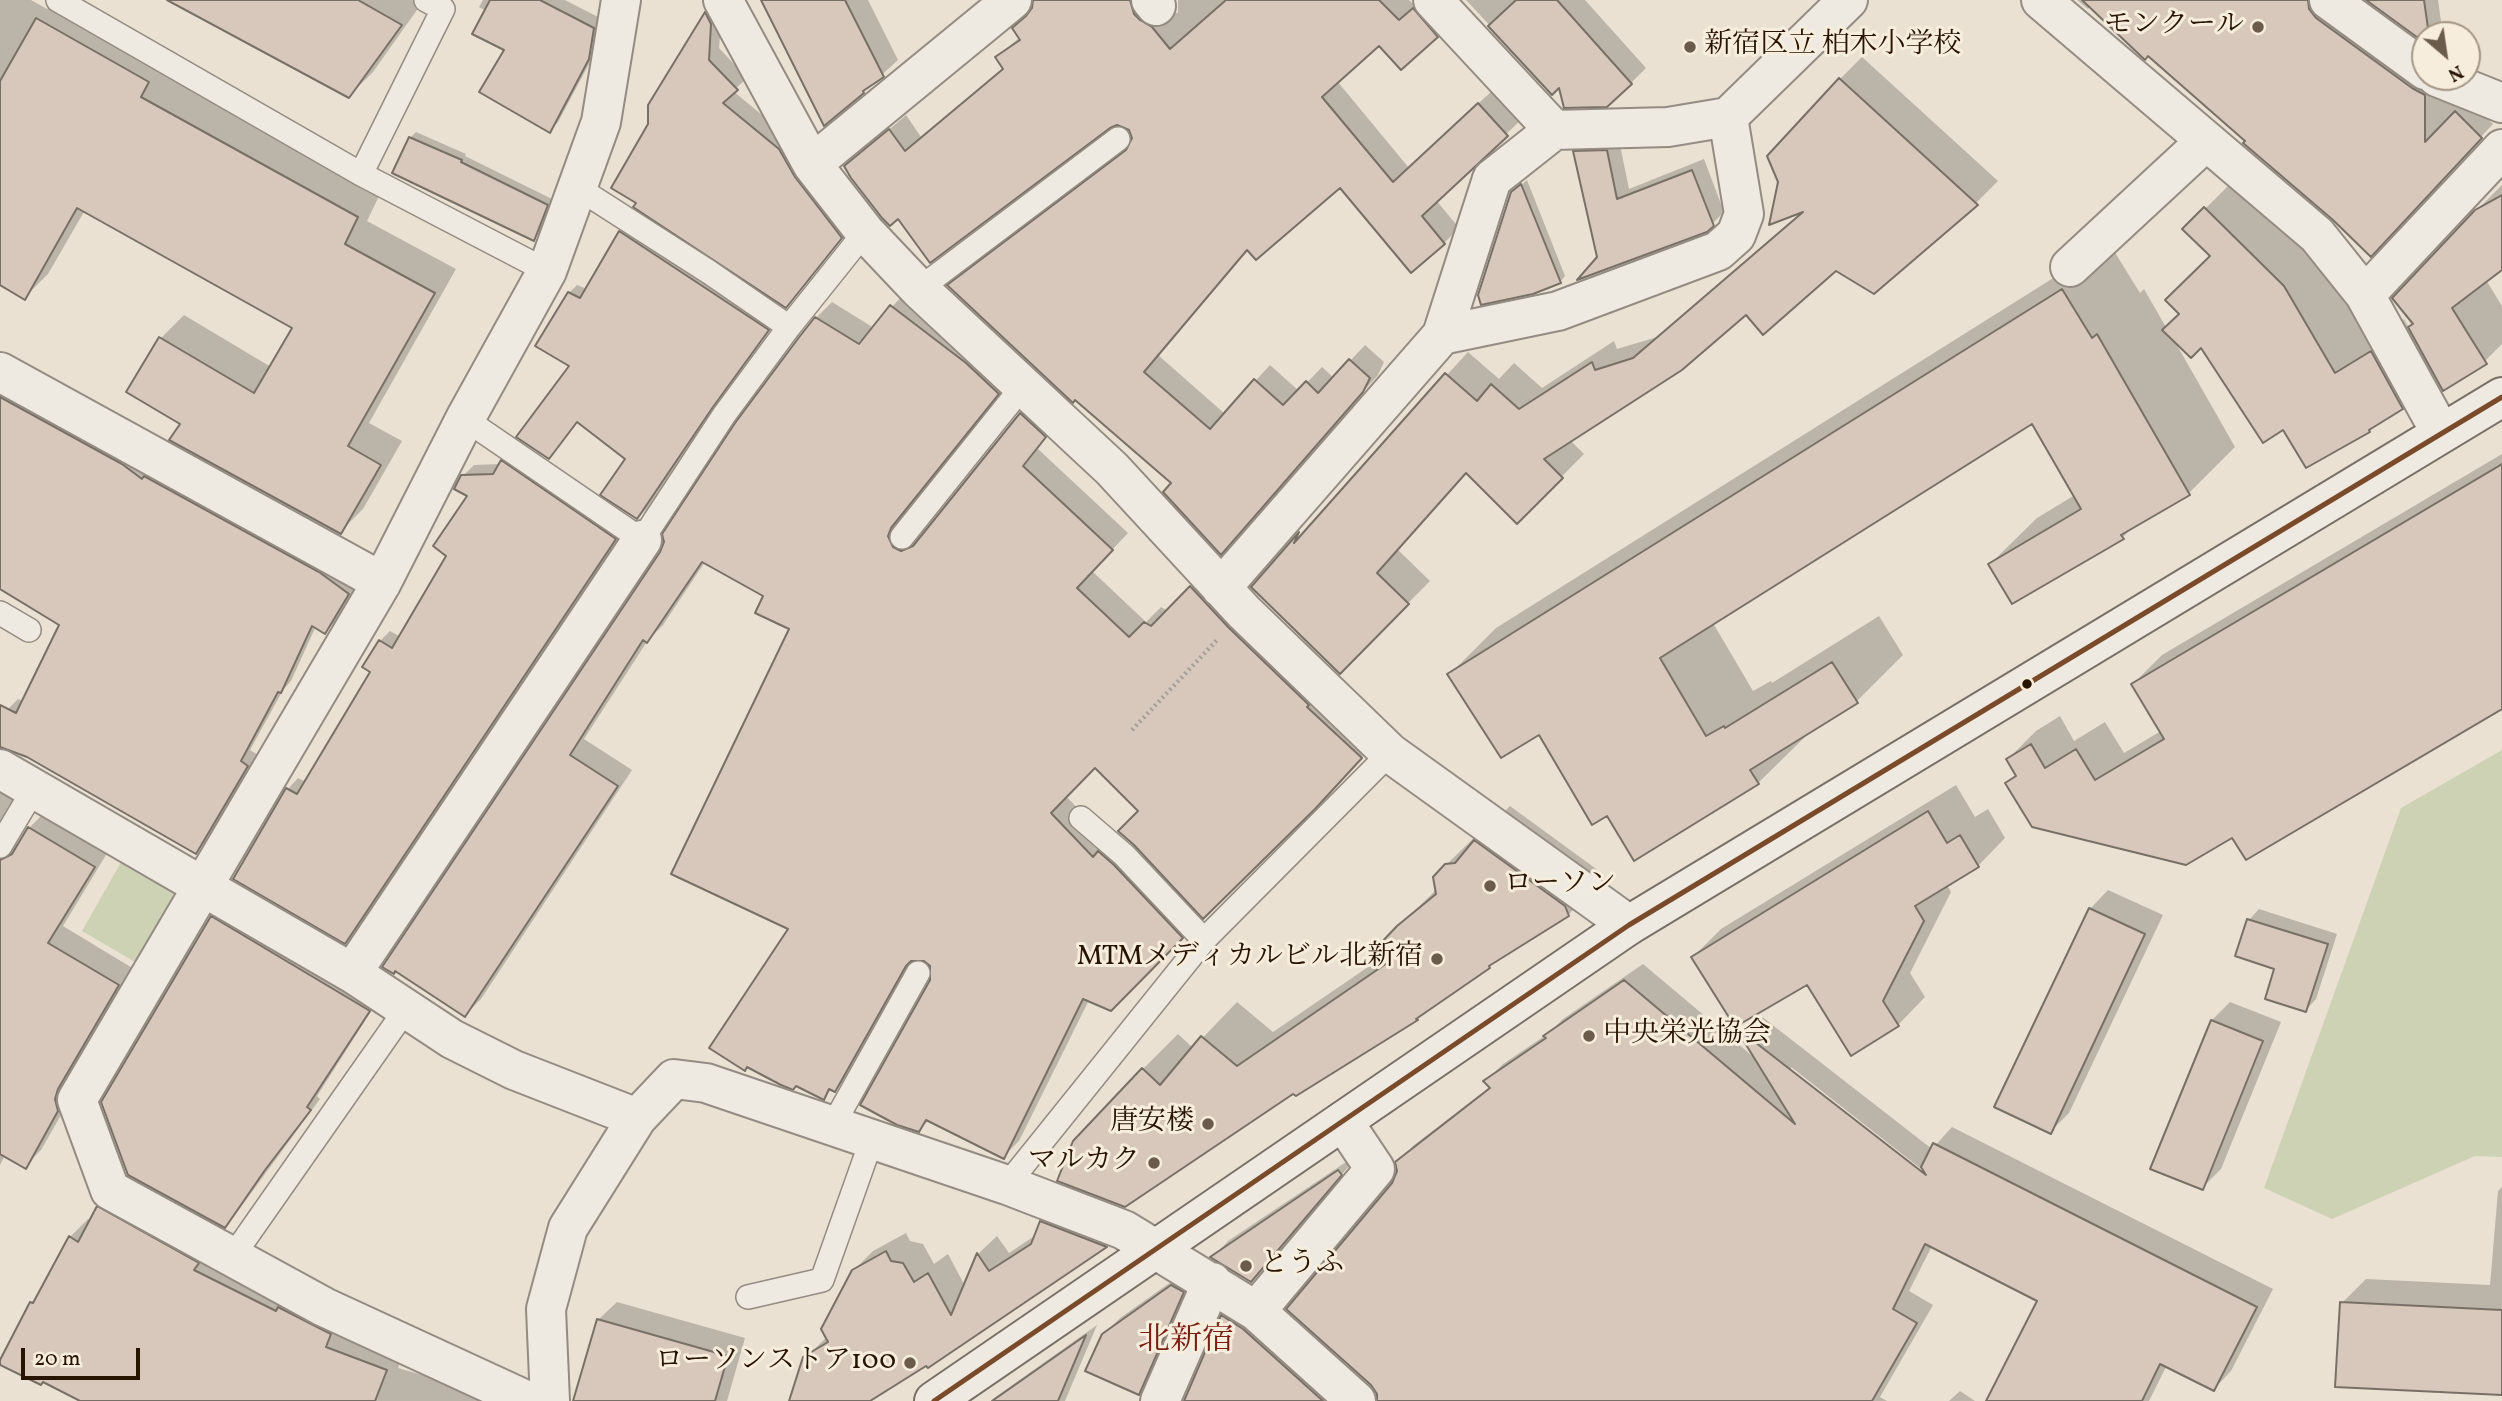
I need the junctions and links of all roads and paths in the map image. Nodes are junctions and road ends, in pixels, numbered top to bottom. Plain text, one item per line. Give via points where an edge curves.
1 (58, 0) edge
2 (426, 0) edge
3 (621, 0) edge
4 (723, 0) edge
5 (1012, 0) edge
6 (1433, 0) edge
7 (1848, 0) edge
8 (2041, 0) edge
9 (2329, 0) edge
10 (2411, 60) edge
11 (2472, 91) edge
12 (2502, 103) edge
13 (1728, 117) junction
14 (1554, 130) junction
15 (1118, 139) dead end
16 (2206, 141) junction
17 (2502, 149) edge
18 (811, 163) junction
19 (361, 174) junction
20 (578, 188) junction
21 (865, 232) junction
22 (2070, 267) dead end
23 (547, 271) junction
24 (919, 289) junction
25 (2365, 295) junction
26 (789, 327) junction
27 (1442, 335) junction
28 (0, 372) edge
29 (1023, 386) junction
30 (2502, 397) edge
31 (465, 419) junction
32 (2441, 433) junction
33 (902, 537) dead end
34 (642, 540) junction
35 (382, 582) junction
36 (1233, 600) junction
37 (0, 613) edge
38 (29, 630) dead end
39 (1132, 730) dead end
40 (1390, 753) junction
41 (0, 769) edge
42 (34, 789) junction
43 (1081, 818) dead end
44 (0, 846) edge
45 (204, 886) junction
46 (1629, 925) junction
47 (1204, 940) junction
48 (352, 973) junction
49 (918, 973) dead end
50 (406, 1009) junction
51 (637, 1118) junction
52 (1343, 1121) junction
53 (832, 1125) junction
54 (872, 1139) junction
55 (1007, 1185) junction
56 (1154, 1250) junction
57 (233, 1256) junction
58 (1212, 1282) junction
59 (748, 1297) dead end
60 (1256, 1311) junction
61 (527, 1401) edge
62 (550, 1401) edge
63 (934, 1401) edge
64 (1160, 1401) edge
65 (1356, 1401) edge

1 - 19 lane
2 - 19 lane via 443,9
3 - 20 street via 601,122
4 - 18 street
5 - 18 street
6 - 14 street
7 - 13 street
8 - 16 street
9 - 10 street
11 - 12 street
13 - 14 street via 1668,127
13 - 27 street via 1744,214 1736,235 1718,251 1558,312
14 - 27 street via 1492,179
15 - 24 lane
16 - 22 street
16 - 25 street via 2317,235
17 - 25 street
18 - 21 street
19 - 23 lane
20 - 23 street
20 - 26 lane
21 - 24 street
21 - 26 lane
23 - 31 street
24 - 29 street
25 - 32 street
26 - 34 lane via 724,415
27 - 36 street
28 - 35 street
29 - 33 lane
29 - 36 street via 1112,469
30 - 32 street
31 - 34 lane
31 - 35 street
32 - 46 street
34 - 48 street
35 - 45 street
36 - 39 path
36 - 40 street
37 - 38 lane
40 - 46 street
40 - 47 lane
41 - 42 street
42 - 44 lane
42 - 45 street
43 - 47 lane via 1124,855
45 - 48 street
45 - 57 street via 77,1100 110,1190
46 - 52 street
47 - 55 lane
48 - 50 street
49 - 53 lane
50 - 51 street via 514,1070
50 - 57 lane
51 - 53 street via 674,1080 706,1083
51 - 62 street via 568,1228 546,1309
52 - 56 street
52 - 60 street via 1375,1169
53 - 54 street
54 - 55 street
54 - 59 lane via 822,1280
55 - 56 street via 1124,1230
56 - 58 street
56 - 63 street
57 - 61 street via 324,1307
58 - 60 street
58 - 64 street
60 - 65 street

